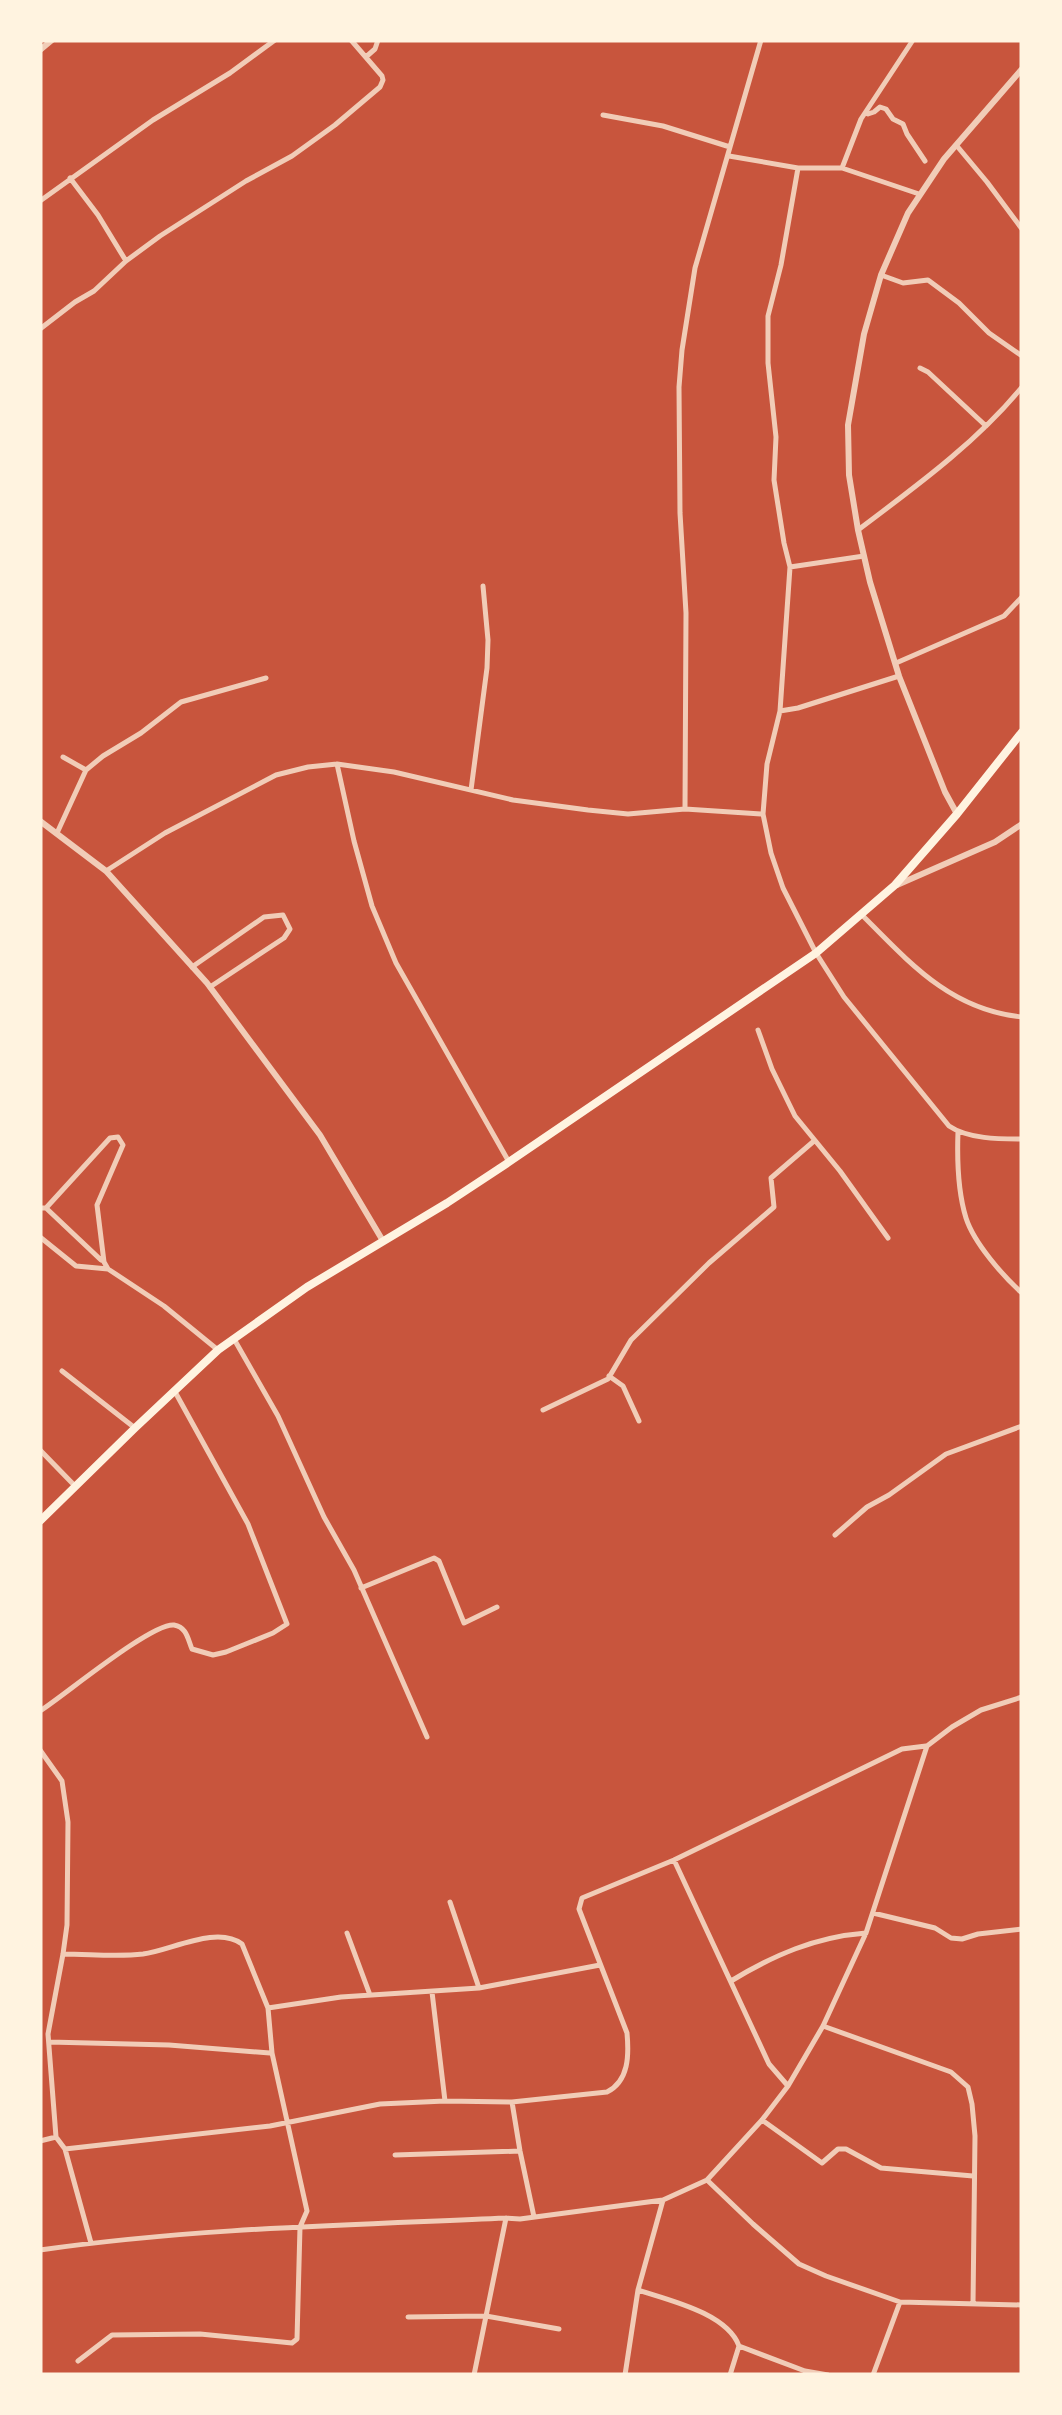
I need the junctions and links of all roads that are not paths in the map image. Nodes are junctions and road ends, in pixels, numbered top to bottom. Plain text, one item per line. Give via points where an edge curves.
1 (52, 40) edge
2 (275, 40) edge
3 (351, 40) edge
4 (378, 40) edge
5 (760, 40) edge
6 (913, 40) edge
7 (41, 46) edge
8 (367, 56) junction
9 (1022, 69) edge
10 (864, 114) junction
11 (603, 115) dead end
12 (730, 146) junction
13 (956, 146) junction
14 (728, 156) junction
15 (926, 161) dead end
16 (798, 168) junction
17 (842, 168) junction
18 (70, 178) junction
19 (919, 194) junction
20 (40, 201) edge
21 (1022, 229) edge
22 (126, 261) junction
23 (881, 275) junction
24 (40, 329) edge
25 (1022, 356) edge
26 (920, 368) dead end
27 (1022, 387) edge
28 (986, 426) junction
29 (858, 530) junction
30 (864, 556) junction
31 (790, 567) junction
32 (484, 586) dead end
33 (1022, 597) edge
34 (896, 663) junction
35 (899, 676) junction
36 (266, 678) dead end
37 (780, 710) junction
38 (1022, 732) edge
39 (62, 757) dead end
40 (338, 764) junction
41 (86, 770) junction
42 (471, 790) junction
43 (685, 809) junction
44 (762, 814) junction
45 (957, 814) junction
46 (40, 821) edge
47 (1022, 824) edge
48 (58, 833) junction
49 (106, 871) junction
50 (896, 885) junction
51 (861, 914) junction
52 (816, 953) junction
53 (192, 967) junction
54 (210, 987) junction
55 (1022, 1017) edge
56 (758, 1030) dead end
57 (958, 1132) junction
58 (1022, 1139) edge
59 (814, 1141) junction
60 (509, 1162) junction
61 (43, 1208) edge
62 (40, 1237) edge
63 (888, 1238) dead end
64 (383, 1241) junction
65 (106, 1266) junction
66 (1022, 1294) edge
67 (234, 1338) junction
68 (218, 1350) junction
69 (62, 1370) dead end
70 (609, 1376) junction
71 (174, 1390) junction
72 (543, 1410) dead end
73 (640, 1421) dead end
74 (1022, 1426) edge
75 (134, 1428) junction
76 (40, 1450) edge
77 (75, 1486) junction
78 (40, 1521) edge
79 (835, 1536) dead end
80 (361, 1588) junction
81 (498, 1607) dead end
82 (1022, 1697) edge
83 (40, 1710) edge
84 (427, 1737) dead end
85 (927, 1746) junction
86 (40, 1750) edge
87 (674, 1860) junction
88 (450, 1902) dead end
89 (873, 1913) junction
90 (1022, 1929) edge
91 (348, 1933) dead end
92 (866, 1933) junction
93 (64, 1954) junction
94 (601, 1965) junction
95 (730, 1981) junction
96 (480, 1988) junction
97 (432, 1992) junction
98 (370, 1995) junction
99 (268, 2008) junction
100 (823, 2026) junction
101 (44, 2034) edge
102 (48, 2042) junction
103 (272, 2053) junction
104 (788, 2086) junction
105 (446, 2101) junction
106 (512, 2102) junction
107 (762, 2120) junction
108 (288, 2122) junction
109 (56, 2138) junction
110 (40, 2141) edge
111 (65, 2149) junction
112 (520, 2150) junction
113 (395, 2155) dead end
114 (973, 2176) junction
115 (707, 2180) junction
116 (663, 2200) junction
117 (506, 2218) junction
118 (534, 2218) junction
119 (300, 2227) junction
120 (91, 2243) junction
121 (40, 2250) edge
122 (638, 2290) junction
123 (900, 2302) junction
124 (973, 2304) junction
125 (1022, 2305) edge
126 (408, 2316) dead end
127 (486, 2316) junction
128 (560, 2329) dead end
129 (739, 2346) junction
130 (78, 2361) dead end
131 (474, 2375) edge
132 (625, 2375) edge
133 (730, 2375) edge
134 (828, 2375) edge
135 (873, 2375) edge

1 - 7 street
2 - 18 street
3 - 8 street
4 - 8 street
5 - 12 street
6 - 10 street
8 - 22 street via 382,76 376,91 292,156
9 - 13 street
10 - 15 street via 886,108
10 - 17 street
11 - 12 street
12 - 14 street
13 - 19 street
13 - 21 street
14 - 16 street
14 - 43 street via 695,268 679,387
16 - 17 street
16 - 31 street via 767,338 774,480
17 - 19 street
18 - 20 street
18 - 22 street
19 - 23 street
22 - 24 street
23 - 25 street via 903,283 928,280
23 - 29 street via 848,425
26 - 28 street
27 - 28 street
28 - 29 street
29 - 30 street
30 - 31 street
30 - 34 street
31 - 37 street
32 - 42 street via 487,668
33 - 34 street via 1004,616
34 - 35 street
35 - 37 street
35 - 45 street
36 - 41 street via 181,702
37 - 44 street
38 - 45 main road
39 - 41 street
40 - 42 street
40 - 49 street via 276,775
40 - 60 street via 372,906 396,963
41 - 48 street
42 - 43 street via 628,814
43 - 44 street
44 - 52 street via 783,888
45 - 50 main road
46 - 48 street
47 - 50 street
48 - 49 street
49 - 53 street
50 - 51 main road
51 - 52 main road
51 - 55 street via 931,982 960,1000
52 - 57 street via 844,997
52 - 60 main road
53 - 54 street
53 - 54 street via 264,917 283,915 290,929 284,938
54 - 64 street via 320,1136
56 - 59 street via 795,1116
57 - 58 street
57 - 66 street via 967,1220
59 - 63 street
59 - 70 street via 772,1178 774,1207 631,1340
60 - 64 main road
61 - 65 street
61 - 65 street via 118,1137 122,1145 97,1205
62 - 65 street via 76,1266
64 - 67 main road
65 - 68 street
67 - 68 main road
67 - 80 street
68 - 71 main road
69 - 75 street
70 - 72 street
70 - 73 street via 622,1386
71 - 75 main road
71 - 83 street via 248,1524 287,1624 213,1655 192,1649 187,1634 172,1624 127,1647
74 - 79 street via 946,1454
75 - 77 main road
76 - 77 street
77 - 78 main road
80 - 81 street via 434,1558 464,1622
80 - 84 street
82 - 85 street via 981,1710
85 - 87 street via 902,1749
85 - 89 street
86 - 93 street via 62,1781 66,1807
87 - 94 street via 579,1902
87 - 95 street
88 - 96 street
89 - 90 street via 951,1938
89 - 92 street
91 - 98 street
92 - 95 street via 790,1949
92 - 100 street
93 - 99 street via 146,1954 235,1938
93 - 101 street
94 - 96 street
94 - 106 street via 627,2033 618,2086
95 - 104 street via 768,2064
96 - 97 street
97 - 98 street
97 - 105 street
98 - 99 street
99 - 103 street
100 - 104 street
100 - 114 street via 951,2072 968,2087 976,2136
101 - 102 street
102 - 103 street
102 - 109 street
103 - 108 street
104 - 107 street
105 - 106 street
105 - 108 street via 380,2104
106 - 112 street
107 - 114 street via 822,2163 838,2149 881,2168
107 - 115 street
108 - 111 street
108 - 119 street via 307,2211
109 - 110 street
109 - 111 street
111 - 120 street
112 - 113 street
112 - 118 street
114 - 124 street
115 - 116 street
115 - 123 street via 799,2264
116 - 118 street
116 - 122 street
117 - 118 street
117 - 119 street
117 - 127 street
119 - 120 street
119 - 130 street via 295,2342 112,2336
120 - 121 street
122 - 129 street via 692,2307
122 - 132 street
123 - 124 street
123 - 135 street
124 - 125 street
126 - 127 street
127 - 128 street
127 - 131 street
129 - 133 street
129 - 134 street

